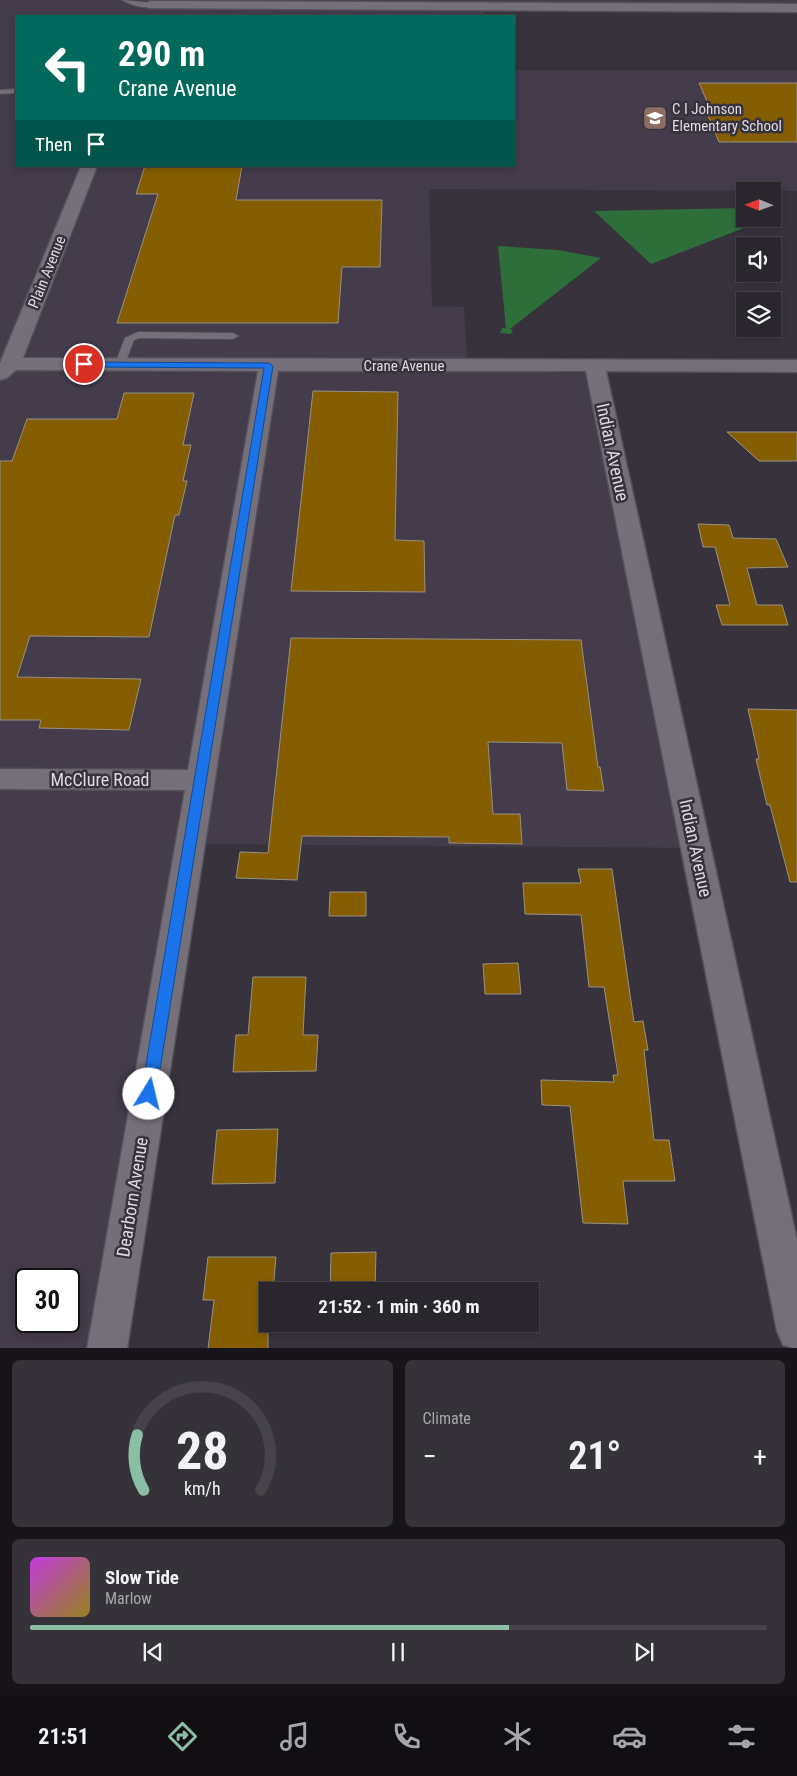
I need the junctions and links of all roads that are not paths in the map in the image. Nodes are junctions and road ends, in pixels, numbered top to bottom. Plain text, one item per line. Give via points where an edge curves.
1 (125, 0) edge
2 (152, 7) edge
3 (797, 8) edge
4 (15, 91) edge
5 (0, 92) edge
6 (89, 167) edge
7 (233, 336) dead end
8 (120, 364) junction
9 (269, 366) junction
10 (595, 366) junction
11 (797, 366) edge
12 (5, 369) edge
13 (0, 778) edge
14 (200, 780) junction
15 (797, 1330) edge
16 (107, 1348) edge

1 - 2 lane
2 - 3 street
4 - 5 lane
6 - 12 street, Plain Avenue
7 - 8 lane via 138,335 130,338
8 - 9 street, Crane Avenue
8 - 12 street, Crane Avenue
9 - 10 street, Crane Avenue
9 - 14 street, Dearborn Avenue
10 - 11 street, Crane Avenue
10 - 15 street, Indian Avenue
13 - 14 street, McClure Road
14 - 16 street, Dearborn Avenue

